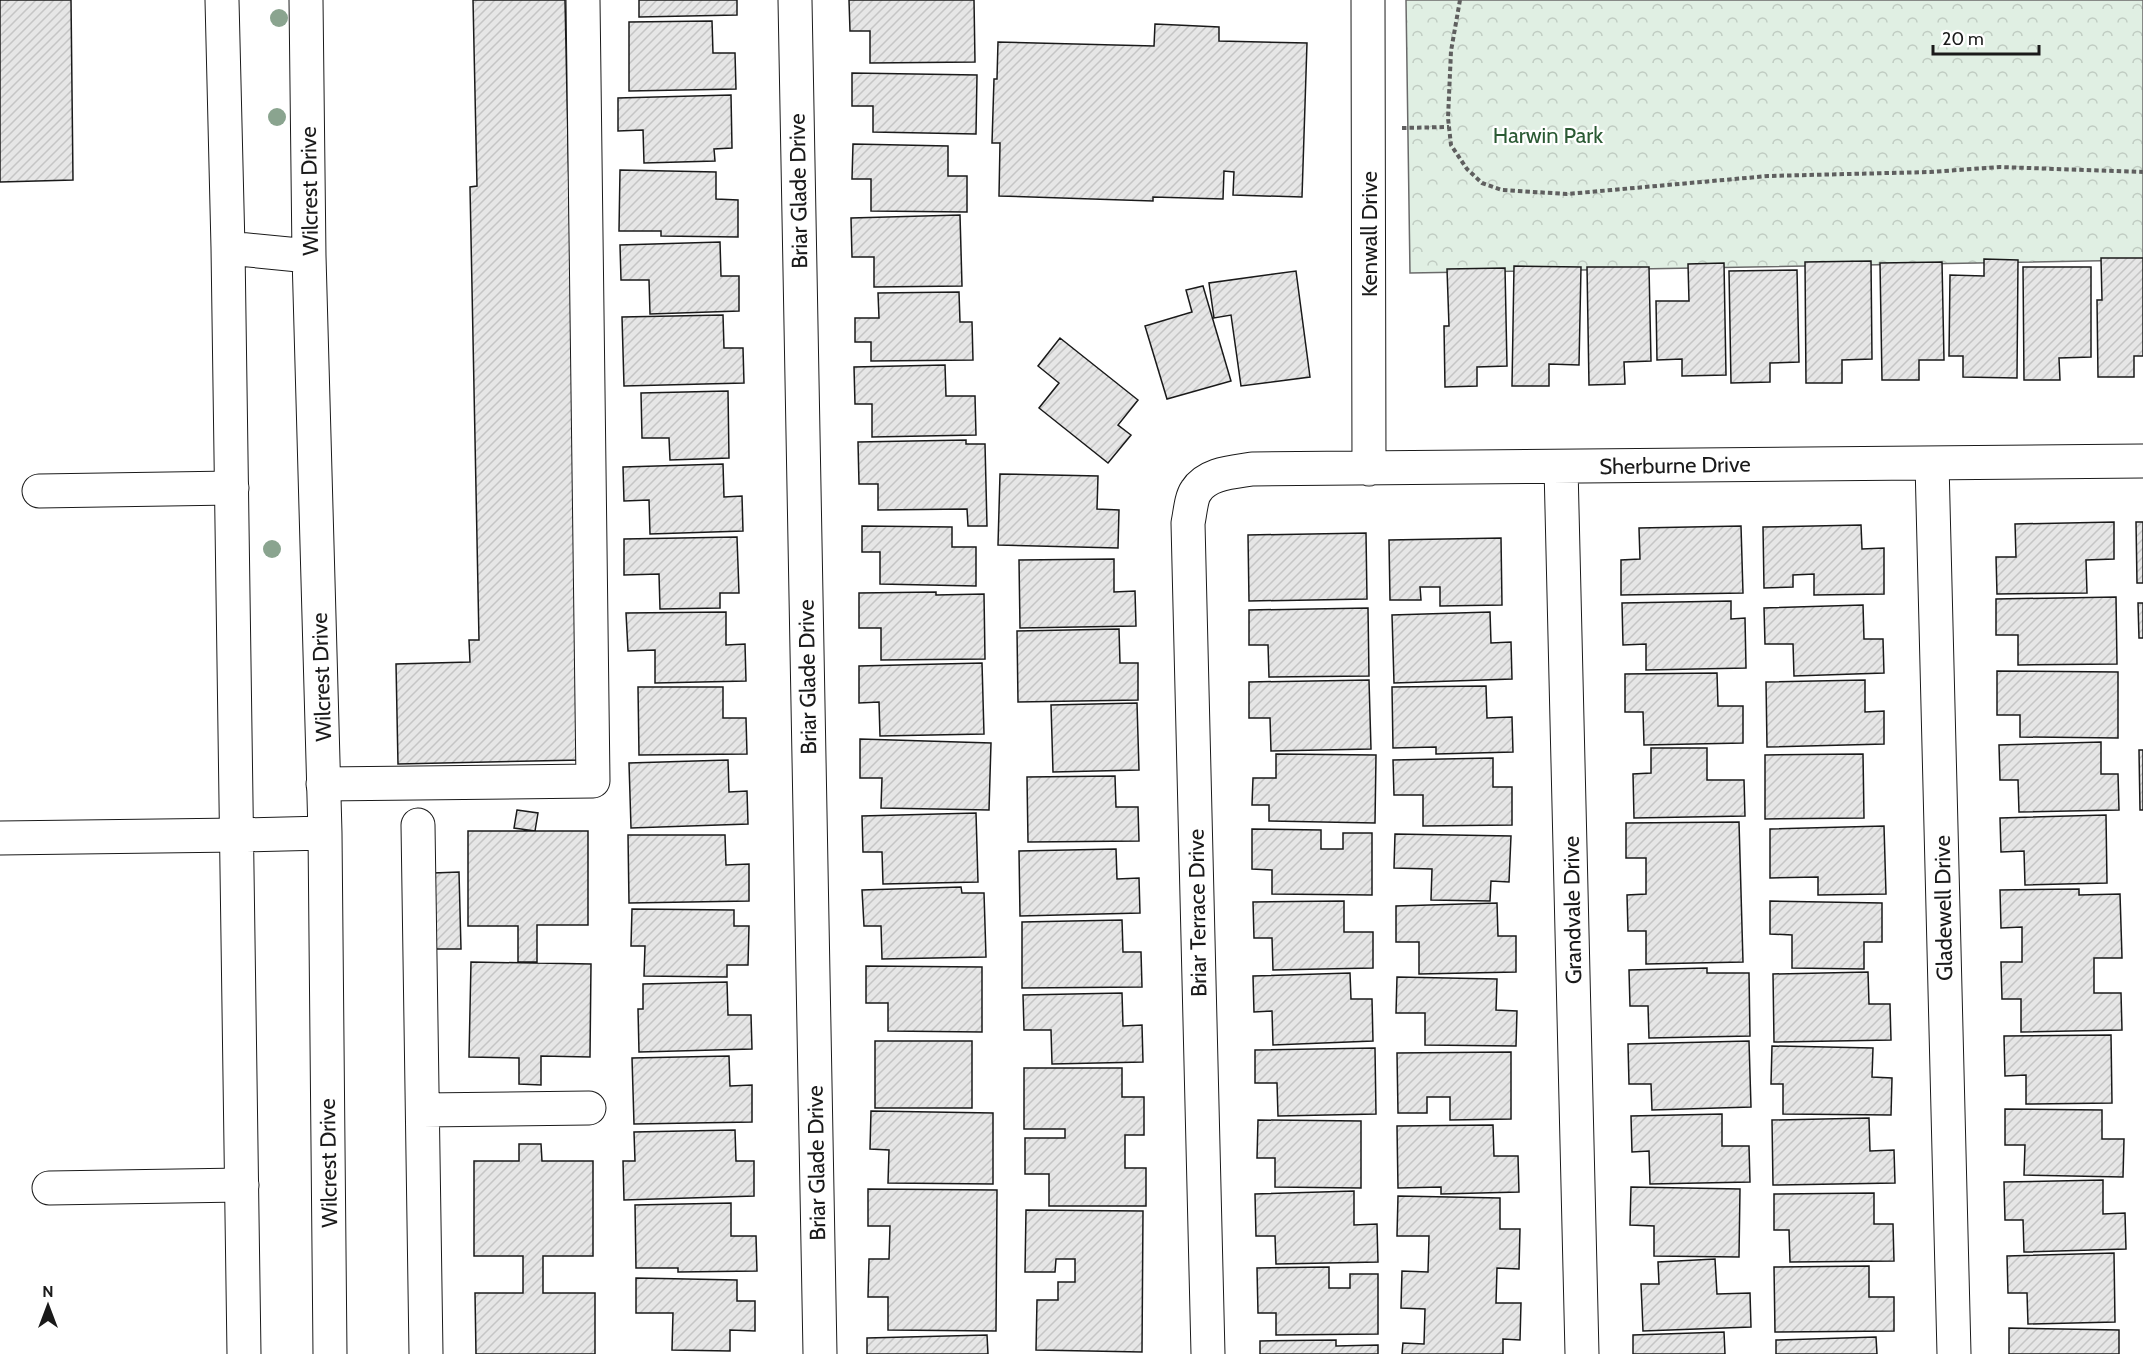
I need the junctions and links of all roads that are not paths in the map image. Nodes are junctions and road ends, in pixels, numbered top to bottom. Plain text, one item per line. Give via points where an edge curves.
1 (222, 0) edge
2 (306, 0) edge
3 (583, 0) edge
4 (795, 0) edge
5 (1368, 0) edge
6 (228, 248) junction
7 (309, 256) junction
8 (2143, 461) edge
9 (1932, 463) junction
10 (1561, 467) junction
11 (1369, 468) junction
12 (1209, 478) joint
13 (232, 488) junction
14 (39, 491) dead end
15 (323, 784) junction
16 (418, 825) dead end
17 (325, 834) junction
18 (238, 835) junction
19 (0, 838) edge
20 (589, 1108) dead end
21 (423, 1110) junction
22 (242, 1185) junction
23 (49, 1188) dead end
24 (243, 1354) edge
25 (330, 1354) edge
26 (426, 1354) edge
27 (820, 1354) edge
28 (1208, 1354) edge
29 (1582, 1354) edge
30 (1954, 1354) edge

1 - 6 street
2 - 7 street, Wilcrest Drive
3 - 15 street via 593,782
4 - 27 street, Briar Glade Drive
5 - 11 street, Kenwall Drive
6 - 7 street
6 - 13 street
7 - 15 street, Wilcrest Drive
8 - 9 street, Sherburne Drive
9 - 10 street, Sherburne Drive
9 - 30 street, Gladewell Drive
10 - 11 street, Sherburne Drive
10 - 29 street, Grandvale Drive
11 - 12 street, Sherburne Drive via 1252,469
12 - 28 street, Briar Terrace Drive via 1196,491 1188,523
13 - 14 street
13 - 18 street
15 - 17 street, Wilcrest Drive
16 - 21 street
17 - 18 street
17 - 25 street, Wilcrest Drive
18 - 19 street
18 - 22 street
20 - 21 street
21 - 26 street
22 - 23 street
22 - 24 street

